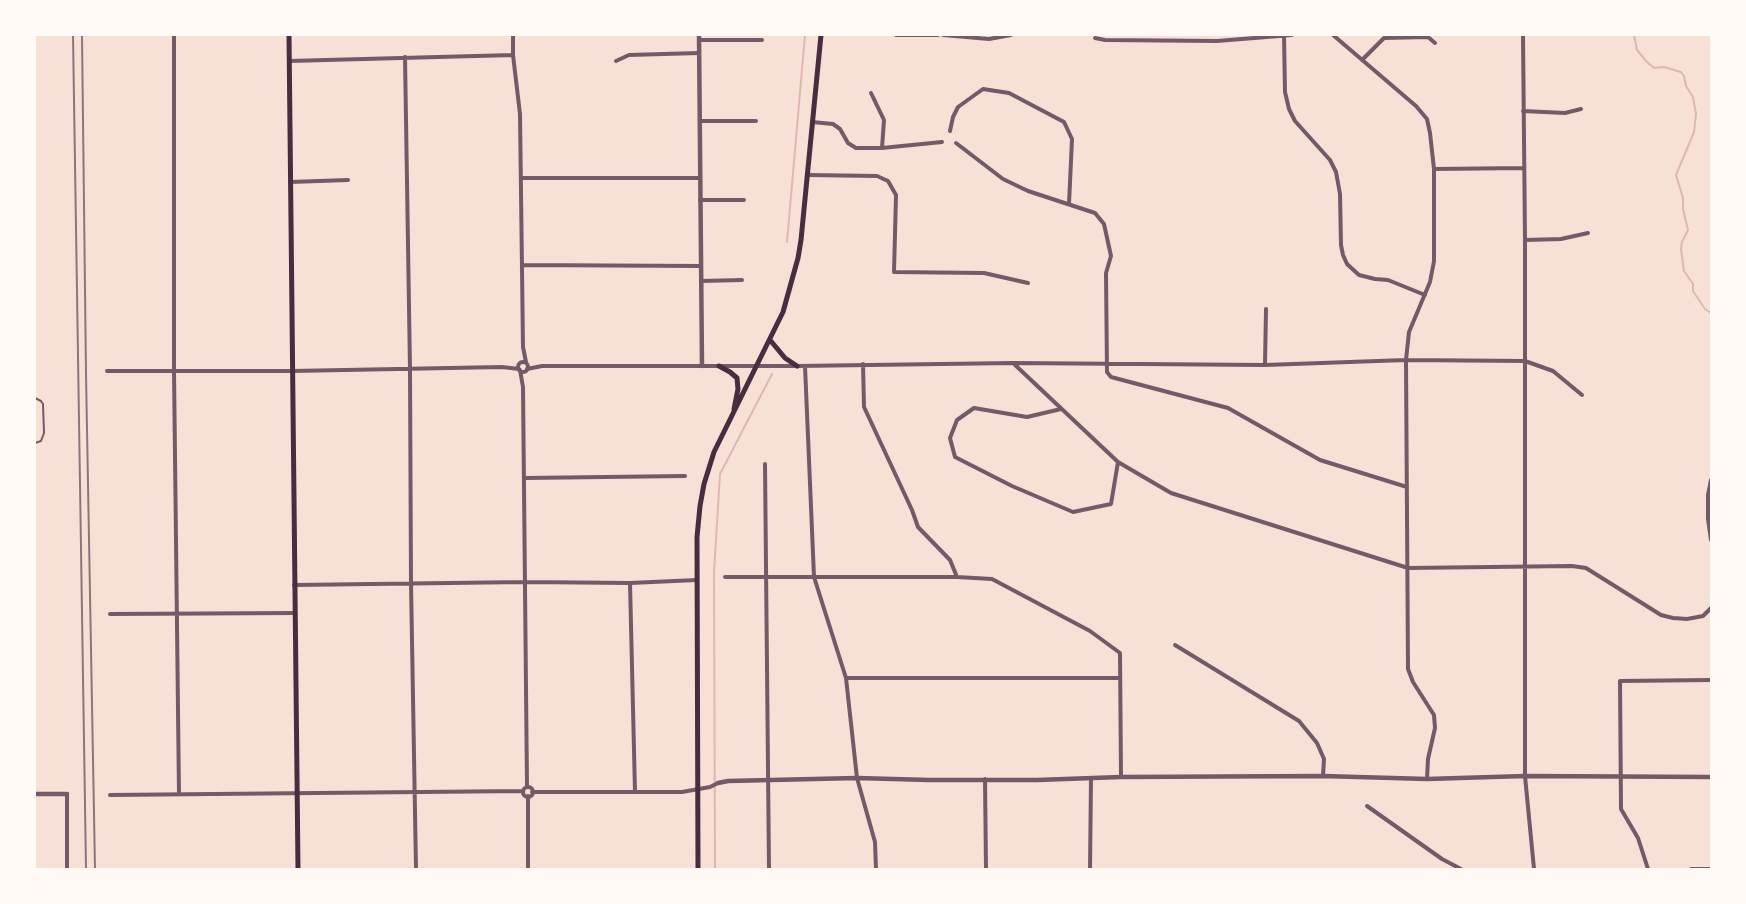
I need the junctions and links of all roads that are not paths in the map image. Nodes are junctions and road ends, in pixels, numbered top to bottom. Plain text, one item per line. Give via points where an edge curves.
1 (174, 35) edge
2 (289, 35) edge
3 (512, 35) edge
4 (820, 35) edge
5 (896, 35) edge
6 (938, 35) edge
7 (943, 35) edge
8 (1011, 35) edge
9 (1292, 35) edge
10 (1333, 35) edge
11 (1523, 35) edge
12 (1284, 36) edge
13 (699, 38) edge
14 (1095, 38) dead end
15 (762, 40) dead end
16 (1435, 43) dead end
17 (699, 53) junction
18 (513, 55) junction
19 (406, 57) junction
20 (1362, 60) junction
21 (289, 61) junction
22 (616, 61) dead end
23 (871, 93) dead end
24 (1581, 109) dead end
25 (1523, 111) junction
26 (700, 121) junction
27 (756, 121) dead end
28 (812, 122) junction
29 (950, 131) dead end
30 (942, 142) dead end
31 (956, 144) dead end
32 (882, 148) junction
33 (1523, 168) junction
34 (1434, 169) junction
35 (807, 175) junction
36 (521, 178) junction
37 (700, 178) junction
38 (348, 180) dead end
39 (290, 182) junction
40 (700, 200) junction
41 (744, 200) dead end
42 (1069, 204) junction
43 (1588, 232) dead end
44 (1525, 240) junction
45 (522, 265) junction
46 (701, 266) junction
47 (742, 280) dead end
48 (701, 281) junction
49 (1028, 283) dead end
50 (1425, 295) junction
51 (1266, 310) dead end
52 (770, 340) junction
53 (1406, 360) junction
54 (1525, 361) junction
55 (1013, 362) junction
56 (523, 363) junction
57 (863, 364) junction
58 (1107, 364) junction
59 (1265, 364) junction
60 (758, 365) junction
61 (542, 366) junction
62 (702, 366) junction
63 (719, 366) junction
64 (797, 366) junction
65 (805, 366) junction
66 (502, 367) junction
67 (410, 369) junction
68 (520, 370) junction
69 (527, 370) junction
70 (107, 371) dead end
71 (174, 371) junction
72 (292, 371) junction
73 (523, 387) junction
74 (1582, 395) dead end
75 (35, 398) edge
76 (1061, 409) junction
77 (733, 414) junction
78 (35, 443) edge
79 (1118, 462) junction
80 (765, 464) dead end
81 (685, 476) dead end
82 (524, 478) junction
83 (1711, 480) edge
84 (1407, 487) junction
85 (1711, 540) edge
86 (1525, 566) junction
87 (1408, 568) junction
88 (766, 576) junction
89 (814, 576) junction
90 (725, 577) dead end
91 (957, 577) junction
92 (697, 580) junction
93 (526, 582) junction
94 (411, 583) junction
95 (630, 583) junction
96 (294, 585) junction
97 (1711, 608) edge
98 (177, 613) junction
99 (295, 613) junction
100 (110, 614) dead end
101 (1175, 645) dead end
102 (846, 678) junction
103 (1120, 678) junction
104 (1711, 680) edge
105 (1324, 776) junction
106 (1526, 776) junction
107 (1620, 776) junction
108 (1121, 777) junction
109 (1711, 777) edge
110 (857, 778) junction
111 (1091, 778) junction
112 (985, 779) junction
113 (1427, 779) junction
114 (768, 780) junction
115 (718, 783) joint
116 (527, 787) junction
117 (697, 790) junction
118 (523, 791) junction
119 (416, 792) junction
120 (532, 792) junction
121 (635, 792) junction
122 (296, 793) junction
123 (35, 794) edge
124 (67, 794) joint
125 (178, 794) junction
126 (110, 795) dead end
127 (528, 796) junction
128 (1367, 806) dead end
129 (1711, 868) edge
130 (67, 869) edge
131 (298, 869) edge
132 (416, 869) edge
133 (528, 869) edge
134 (698, 869) edge
135 (769, 869) edge
136 (876, 869) edge
137 (986, 869) edge
138 (1090, 869) edge
139 (1461, 869) edge
140 (1534, 869) edge
141 (1648, 869) edge
142 (1691, 869) edge

1 - 71 street
2 - 21 main road
3 - 18 street
4 - 28 main road
5 - 6 street
7 - 8 street via 989,39
9 - 12 street
10 - 20 street
11 - 25 street
12 - 14 street via 1217,41
12 - 50 street via 1285,92 1289,109 1336,172 1341,245 1347,264 1359,275 1388,280
13 - 15 street
13 - 17 street
16 - 20 street via 1428,37 1384,38
17 - 22 street via 629,55
17 - 26 street
18 - 19 street
18 - 36 street via 520,114
19 - 21 street
19 - 67 street
20 - 34 street via 1426,118
21 - 39 main road
23 - 32 street via 884,120
24 - 25 street via 1565,113
25 - 33 street
26 - 27 street
26 - 37 street
28 - 32 street via 833,124 856,148
28 - 35 main road
29 - 42 street via 958,106 983,89 1009,93 1064,122 1072,139
30 - 32 street
31 - 42 street via 1003,179
33 - 34 street
33 - 44 street
34 - 50 street via 1434,261
35 - 49 street via 877,176 888,181 896,195 894,272 984,273
35 - 52 main road via 801,240 783,312
36 - 37 street
36 - 45 street
37 - 40 street
38 - 39 street
39 - 72 main road
40 - 41 street
40 - 46 street
42 - 58 street via 1095,213 1104,224 1111,256 1106,273
43 - 44 street via 1561,239
44 - 54 street
45 - 46 street
45 - 56 street
46 - 48 street
47 - 48 street
48 - 62 street
50 - 53 street via 1409,332
51 - 59 street
52 - 60 main road
52 - 64 main road via 785,358
53 - 54 street
53 - 59 street
53 - 84 street
54 - 74 street via 1553,372
54 - 86 street
55 - 57 street
55 - 58 street
55 - 76 street
56 - 61 street
56 - 66 street
56 - 68 street
56 - 69 street
57 - 65 street
57 - 91 street via 864,406 918,528 950,560
58 - 59 street
58 - 84 street via 1111,377 1228,408 1320,460
60 - 63 street
60 - 64 street
60 - 77 main road
61 - 62 street
61 - 69 street
62 - 63 street
63 - 77 main road via 737,378
64 - 65 street
65 - 89 street
66 - 67 street
66 - 68 street
67 - 72 street
67 - 94 street
68 - 69 street
68 - 73 street
69 - 73 street
70 - 71 street
71 - 72 street
71 - 98 street
72 - 96 main road
73 - 82 street
75 - 78 lane via 43,404 44,421 43,438
76 - 79 street
76 - 79 street via 1027,417 974,408 958,420 950,438 955,457 1073,512 1111,504
77 - 92 main road via 714,452 704,484 697,537
79 - 87 street via 1171,492
80 - 88 street
81 - 82 street
82 - 93 street
83 - 85 street via 1708,511
84 - 87 street
86 - 87 street
86 - 97 street via 1586,568 1661,615 1673,618 1703,616
86 - 106 street
87 - 113 street via 1408,669 1434,715
88 - 89 street
88 - 90 street
88 - 114 street
89 - 91 street
89 - 102 street
91 - 103 street via 992,579 1090,631 1120,652
92 - 95 street
92 - 117 main road
93 - 94 street
93 - 95 street
93 - 116 street
94 - 96 street
94 - 119 street
95 - 121 street
96 - 99 main road
98 - 99 street
98 - 100 street
98 - 125 street
99 - 122 main road
101 - 105 street via 1298,721 1317,743 1324,759
102 - 103 street
102 - 110 street
103 - 108 street
104 - 107 street via 1620,681
105 - 108 street
105 - 113 street
106 - 107 street
106 - 113 street
106 - 140 street
107 - 109 street
107 - 141 street via 1621,809 1638,838
108 - 111 street
110 - 112 street
110 - 114 street
110 - 136 street via 876,842
111 - 112 street
111 - 138 street
112 - 137 street
114 - 115 street
114 - 135 street
115 - 117 street
116 - 118 street
116 - 120 street
117 - 121 street
117 - 134 main road
118 - 119 street
118 - 127 street
119 - 122 street
119 - 132 street
120 - 121 street
120 - 127 street
122 - 125 street
122 - 131 main road
123 - 124 street
124 - 130 street
125 - 126 street
127 - 133 street
128 - 139 street
129 - 142 street

